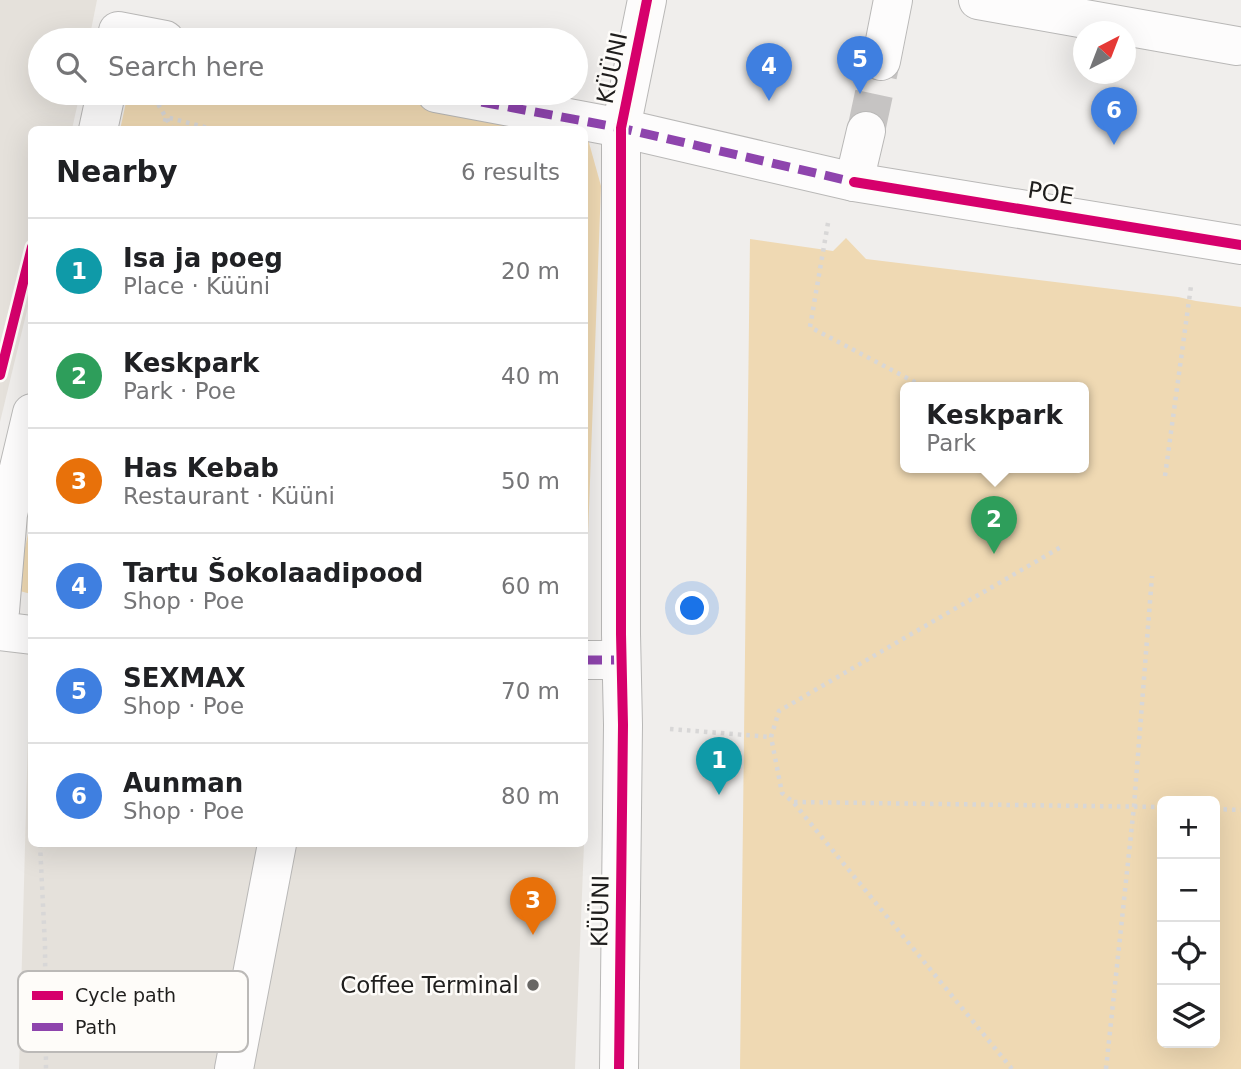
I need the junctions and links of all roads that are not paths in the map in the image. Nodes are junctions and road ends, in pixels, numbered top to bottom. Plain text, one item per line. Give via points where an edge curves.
1 (648, 0) edge
2 (893, 0) edge
3 (978, 0) edge
4 (1237, 46) dead end
5 (881, 61) tunnel mouth
6 (103, 105) edge
7 (498, 105) edge
8 (99, 126) edge
9 (621, 128) junction
10 (866, 131) tunnel mouth
11 (845, 179) junction
12 (1241, 245) edge
13 (28, 430) edge
14 (0, 611) edge
15 (0, 631) edge
16 (28, 634) edge
17 (603, 660) edge
18 (276, 847) edge
19 (248, 996) edge
20 (619, 1069) edge

1 - 9 street, KÜÜNI
2 - 5 street
3 - 4 street
6 - 8 street
7 - 9 street, POE
9 - 11 street, POE
9 - 17 street, KÜÜNI
10 - 11 street
11 - 12 street, POE
13 - 14 street via 8,514
15 - 16 street
17 - 20 street, KÜÜNI via 623,725
18 - 19 street

